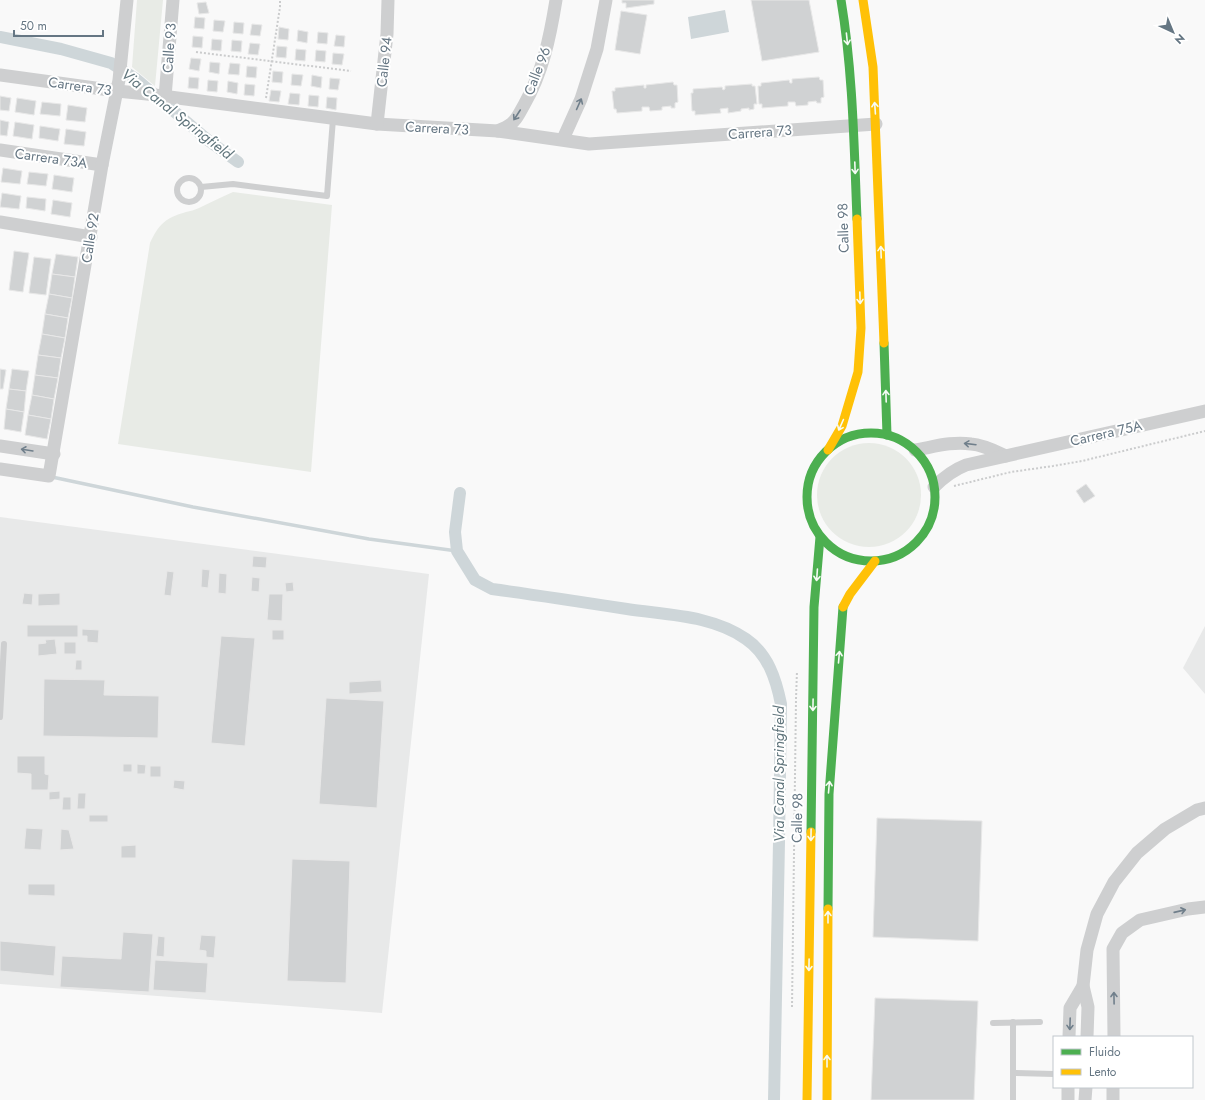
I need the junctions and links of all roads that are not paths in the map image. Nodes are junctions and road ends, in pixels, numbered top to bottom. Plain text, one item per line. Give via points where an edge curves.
1 (127, 0) edge
2 (173, 0) edge
3 (388, 0) edge
4 (556, 0) edge
5 (606, 0) edge
6 (842, 0) edge
7 (863, 0) edge
8 (0, 75) edge
9 (118, 86) junction
10 (158, 96) junction
11 (333, 119) junction
12 (377, 124) junction
13 (876, 124) junction
14 (853, 126) junction
15 (498, 131) junction
16 (563, 139) junction
17 (0, 150) edge
18 (102, 165) junction
19 (200, 187) dead end
20 (0, 222) edge
21 (91, 236) junction
22 (1205, 411) edge
23 (887, 435) junction
24 (0, 446) edge
25 (828, 450) junction
26 (915, 450) junction
27 (54, 454) junction
28 (1006, 456) junction
29 (0, 469) edge
30 (934, 487) junction
31 (820, 536) junction
32 (875, 561) junction
33 (4, 644) dead end
34 (0, 717) edge
35 (1205, 808) edge
36 (1205, 907) edge
37 (1083, 986) junction
38 (1013, 1022) junction
39 (1040, 1022) dead end
40 (993, 1023) dead end
41 (1069, 1036) edge
42 (1087, 1036) edge
43 (1114, 1036) edge
44 (1013, 1073) junction
45 (1053, 1074) edge
46 (1068, 1088) edge
47 (1086, 1088) edge
48 (1113, 1088) edge
49 (807, 1100) edge
50 (827, 1100) edge
51 (1013, 1100) edge
52 (1068, 1100) edge
53 (1085, 1100) edge
54 (1113, 1100) edge

1 - 9 street, Calle 92
2 - 10 street, Calle 93
3 - 12 street, Calle 94 via 387,34
4 -> 15 street, Calle 96 via 548,48 529,96 514,120
16 -> 5 street via 581,99 597,49
6 -> 14 street, Calle 98
13 -> 7 street via 873,67
8 - 9 street, Carrera 73
9 - 10 street, Carrera 73
9 - 18 street, Calle 92
10 - 11 street, Carrera 73
11 - 12 street, Carrera 73
11 - 19 lane via 327,196 233,184
12 - 15 street, Carrera 73
13 - 14 street, Carrera 73
23 -> 13 street
14 - 16 street, Carrera 73 via 589,144
14 -> 25 street, Calle 98 via 861,328 858,372 842,426
15 - 16 street, Carrera 73
17 - 18 street, Carrera 73A
18 - 21 street, Calle 92
20 - 21 street
21 - 27 street, Calle 92
22 - 28 street, Carrera 75A
23 - 25 street via 856,435
23 - 26 street
27 -> 24 street
25 - 31 street via 812,471 807,497 810,518
28 -> 26 street via 987,447 957,443
26 - 30 street via 928,467
27 - 29 street, Calle 92 via 49,476
28 - 30 street, Carrera 75A via 956,469
30 - 32 street via 934,508 921,537 901,554
31 - 32 street via 844,556
31 -> 49 street, Calle 98 via 814,607
50 -> 32 street via 829,794 843,607
33 - 34 lane
35 - 37 street via 1165,829 1138,853 1114,882 1097,914 1087,950
43 -> 36 street via 1114,949 1122,933 1140,920
37 -> 41 street via 1070,1008
37 - 42 street via 1088,1008
38 - 39 lane
38 - 40 lane
38 - 44 lane
44 - 45 lane
44 - 51 lane
46 - 52 street
47 - 53 street
48 - 54 street

